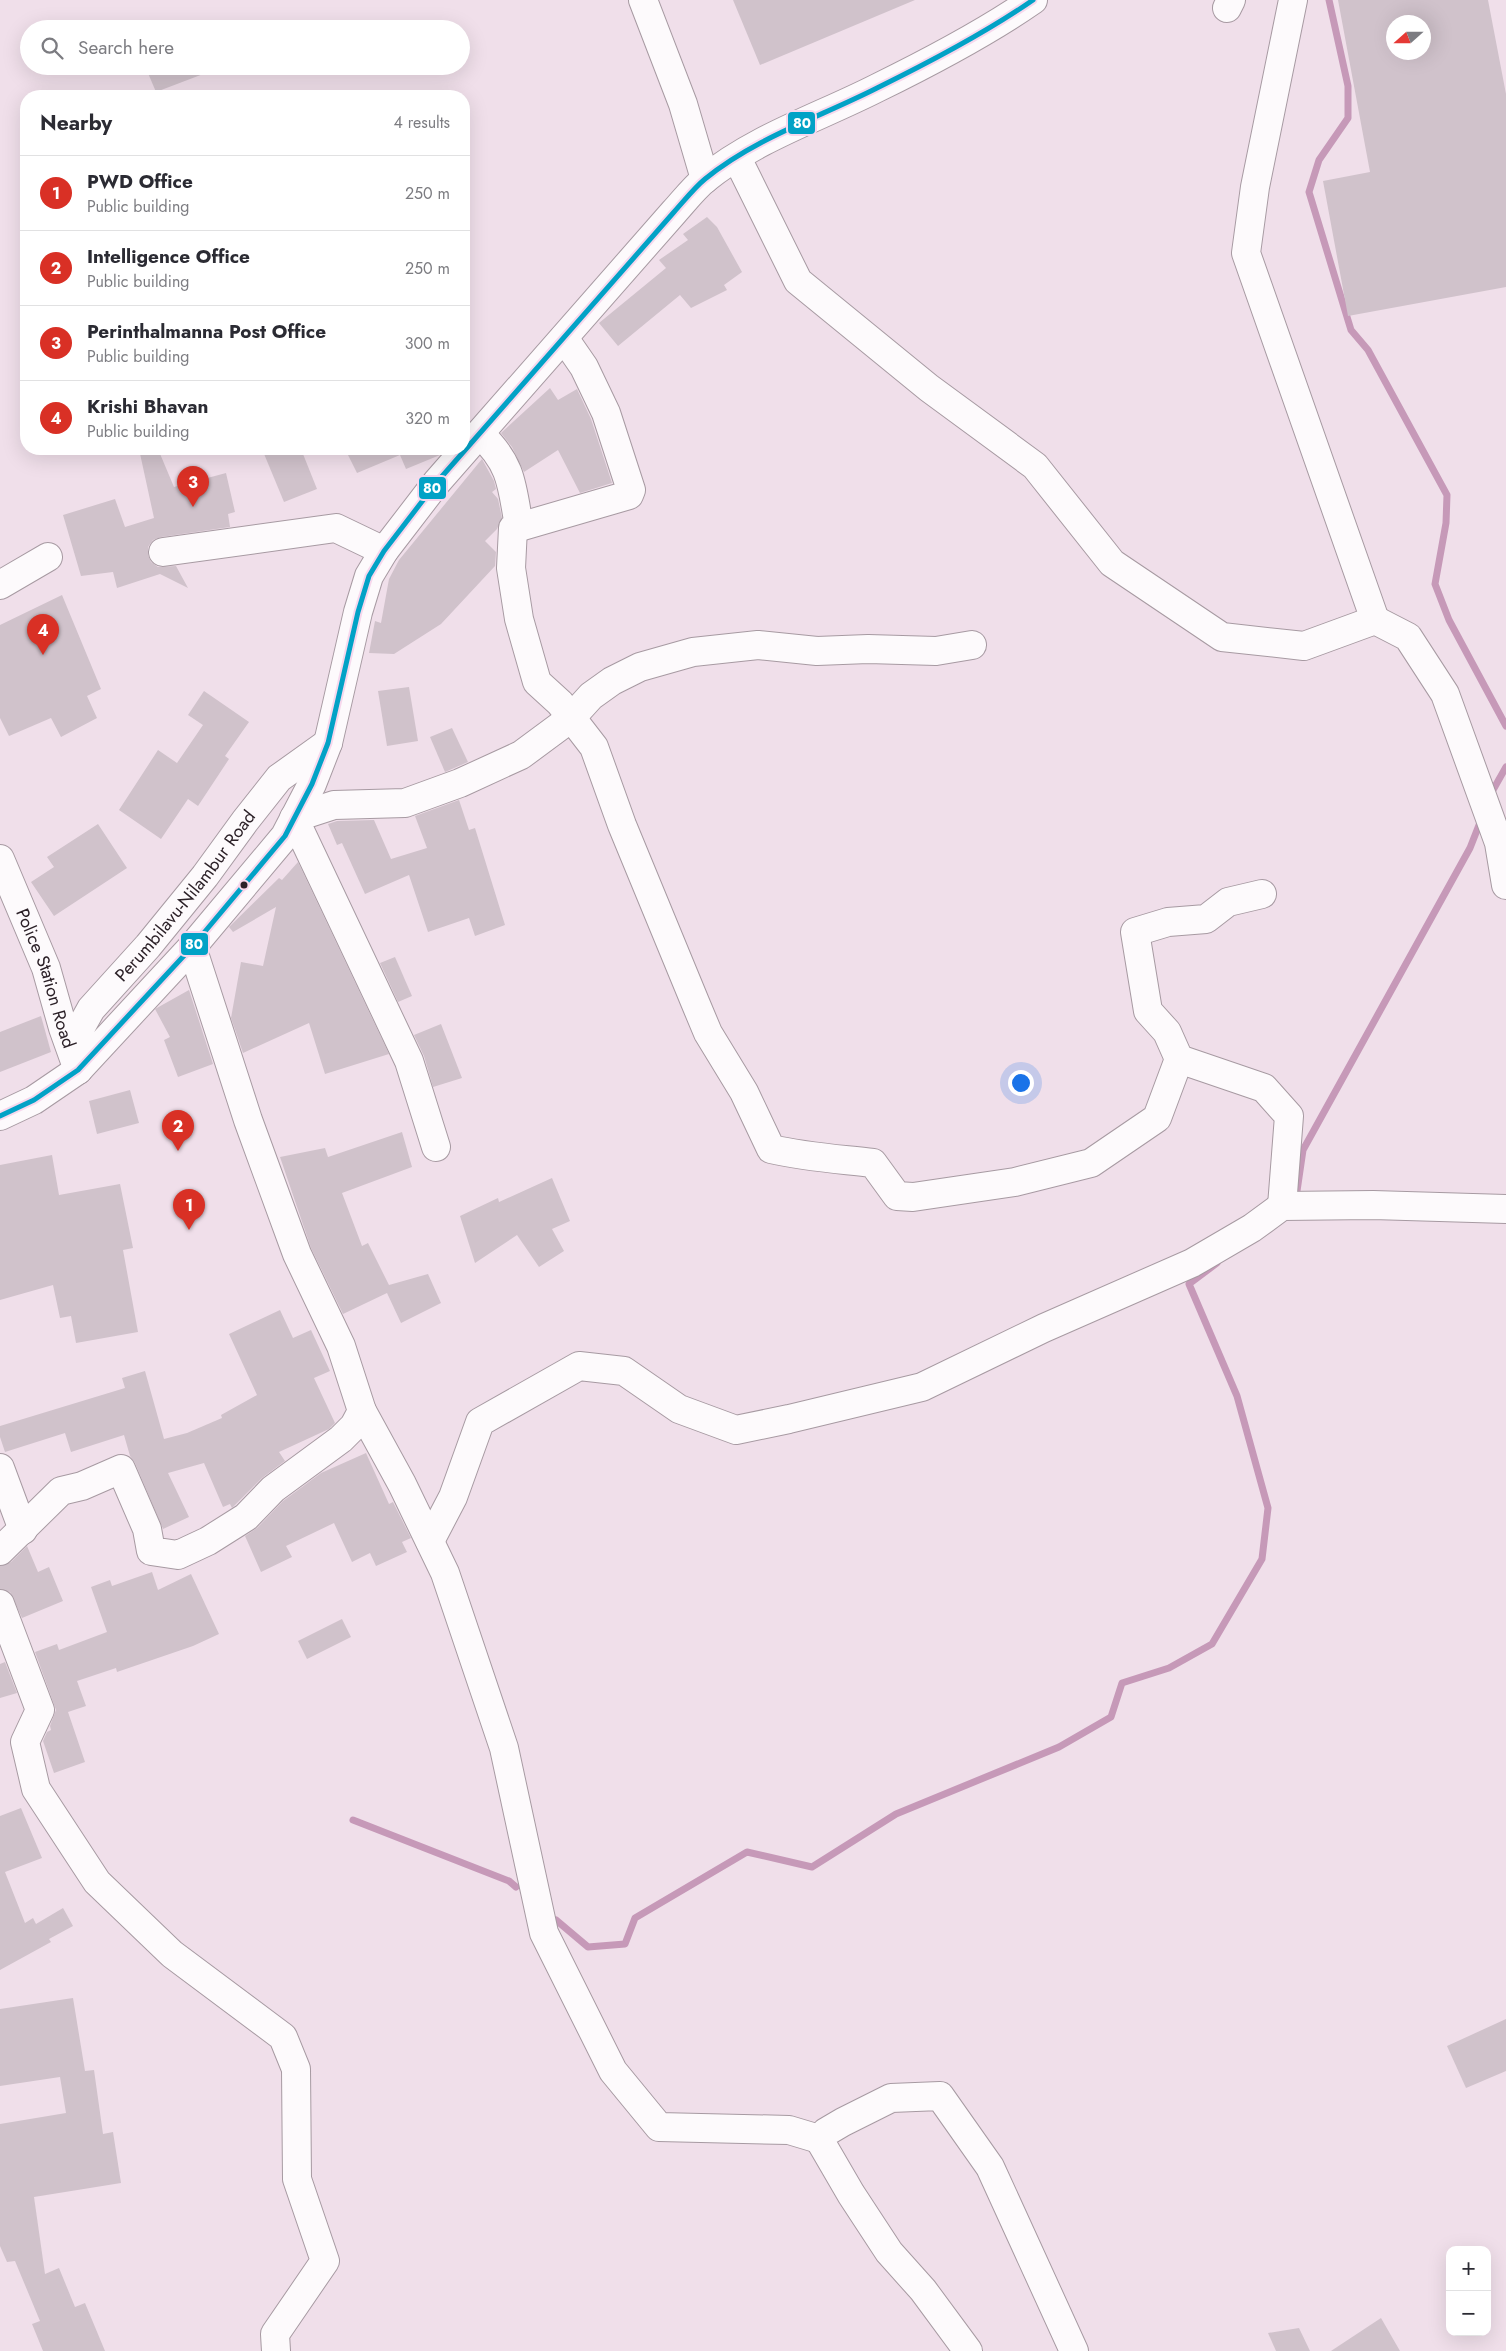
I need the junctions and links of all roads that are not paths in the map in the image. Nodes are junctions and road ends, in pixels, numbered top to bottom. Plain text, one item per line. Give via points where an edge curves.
1 (643, 0) edge
2 (1033, 0) edge
3 (1293, 0) edge
4 (737, 158) junction
5 (705, 179) junction
6 (564, 338) junction
7 (480, 434) junction
8 (470, 445) edge
9 (462, 455) edge
10 (519, 527) junction
11 (384, 551) junction
12 (163, 552) dead end
13 (48, 557) dead end
14 (0, 585) edge
15 (1375, 620) junction
16 (972, 646) dead end
17 (571, 718) junction
18 (328, 743) junction
19 (294, 818) junction
20 (0, 859) edge
21 (1506, 885) edge
22 (1262, 894) dead end
23 (192, 947) junction
24 (1179, 1059) junction
25 (78, 1070) junction
26 (0, 1116) edge
27 (436, 1147) dead end
28 (1282, 1206) junction
29 (1506, 1209) edge
30 (362, 1410) junction
31 (0, 1468) edge
32 (23, 1530) junction
33 (430, 1541) junction
34 (0, 1551) edge
35 (0, 1604) edge
36 (819, 2139) junction
37 (276, 2351) edge
38 (968, 2351) edge
39 (1074, 2351) edge

1 - 5 street via 683,104
2 - 4 street, Perumbilavu-Nilambur Road via 942,54
3 - 15 street via 1255,187 1246,253
4 - 5 street, Perumbilavu-Nilambur Road
4 - 15 street via 798,281 929,388 1035,466 1112,563 1222,637 1304,646
5 - 6 street, Perumbilavu-Nilambur Road
6 - 7 street, Perumbilavu-Nilambur Road
6 - 10 street via 584,367 606,412 631,490 629,495
7 - 8 street, Perumbilavu-Nilambur Road
7 - 10 street via 494,447 509,472
9 - 11 street, Perumbilavu-Nilambur Road
10 - 17 street via 513,528 511,568 519,619 537,682
11 - 12 street via 336,528
11 - 18 street, Perumbilavu-Nilambur Road via 369,576 358,612
13 - 14 street
15 - 21 street via 1408,637 1445,694 1499,843
16 - 17 street via 936,651 868,649 817,652 758,645 693,652 640,667 612,681
17 - 19 street via 521,755 460,783 405,803 334,805
17 - 24 street via 594,747 622,825 708,1033 744,1092 771,1149 800,1156 873,1163 897,1196 913,1197 1015,1182 1091,1162 1157,1118
18 - 19 street, Perumbilavu-Nilambur Road
18 - 25 street, Perumbilavu-Nilambur Road via 279,778 205,876 91,1009 81,1027
19 - 23 street, Perumbilavu-Nilambur Road via 278,845
19 - 27 street via 409,1061
20 - 25 street, Police Station Road via 46,968
22 - 24 street via 1228,902 1206,919 1168,922 1135,932 1148,1011 1167,1032
23 - 25 street, Perumbilavu-Nilambur Road
23 - 30 street via 248,1120 297,1254 341,1346
24 - 28 street via 1264,1088 1289,1116
25 - 26 street, Perumbilavu-Nilambur Road via 34,1100
28 - 29 street
28 - 33 street via 1252,1228 1192,1262 922,1387 789,1419 736,1430 679,1409 624,1371 579,1366 480,1422 454,1497
30 - 32 street via 354,1426 341,1439 273,1489 246,1517 208,1542 178,1555 151,1551 147,1529 121,1469 82,1486 61,1491
30 - 33 street
31 - 32 street
32 - 34 street
33 - 36 street via 445,1574 504,1748 544,1933 613,2071 659,2127 789,2130
35 - 37 street via 40,1710 25,1742 36,1789 97,1882 172,1954 283,2037 296,2069 297,2179 325,2261 275,2334
36 - 38 street via 889,2252 923,2290
36 - 39 street via 843,2122 892,2098 940,2096 990,2167

